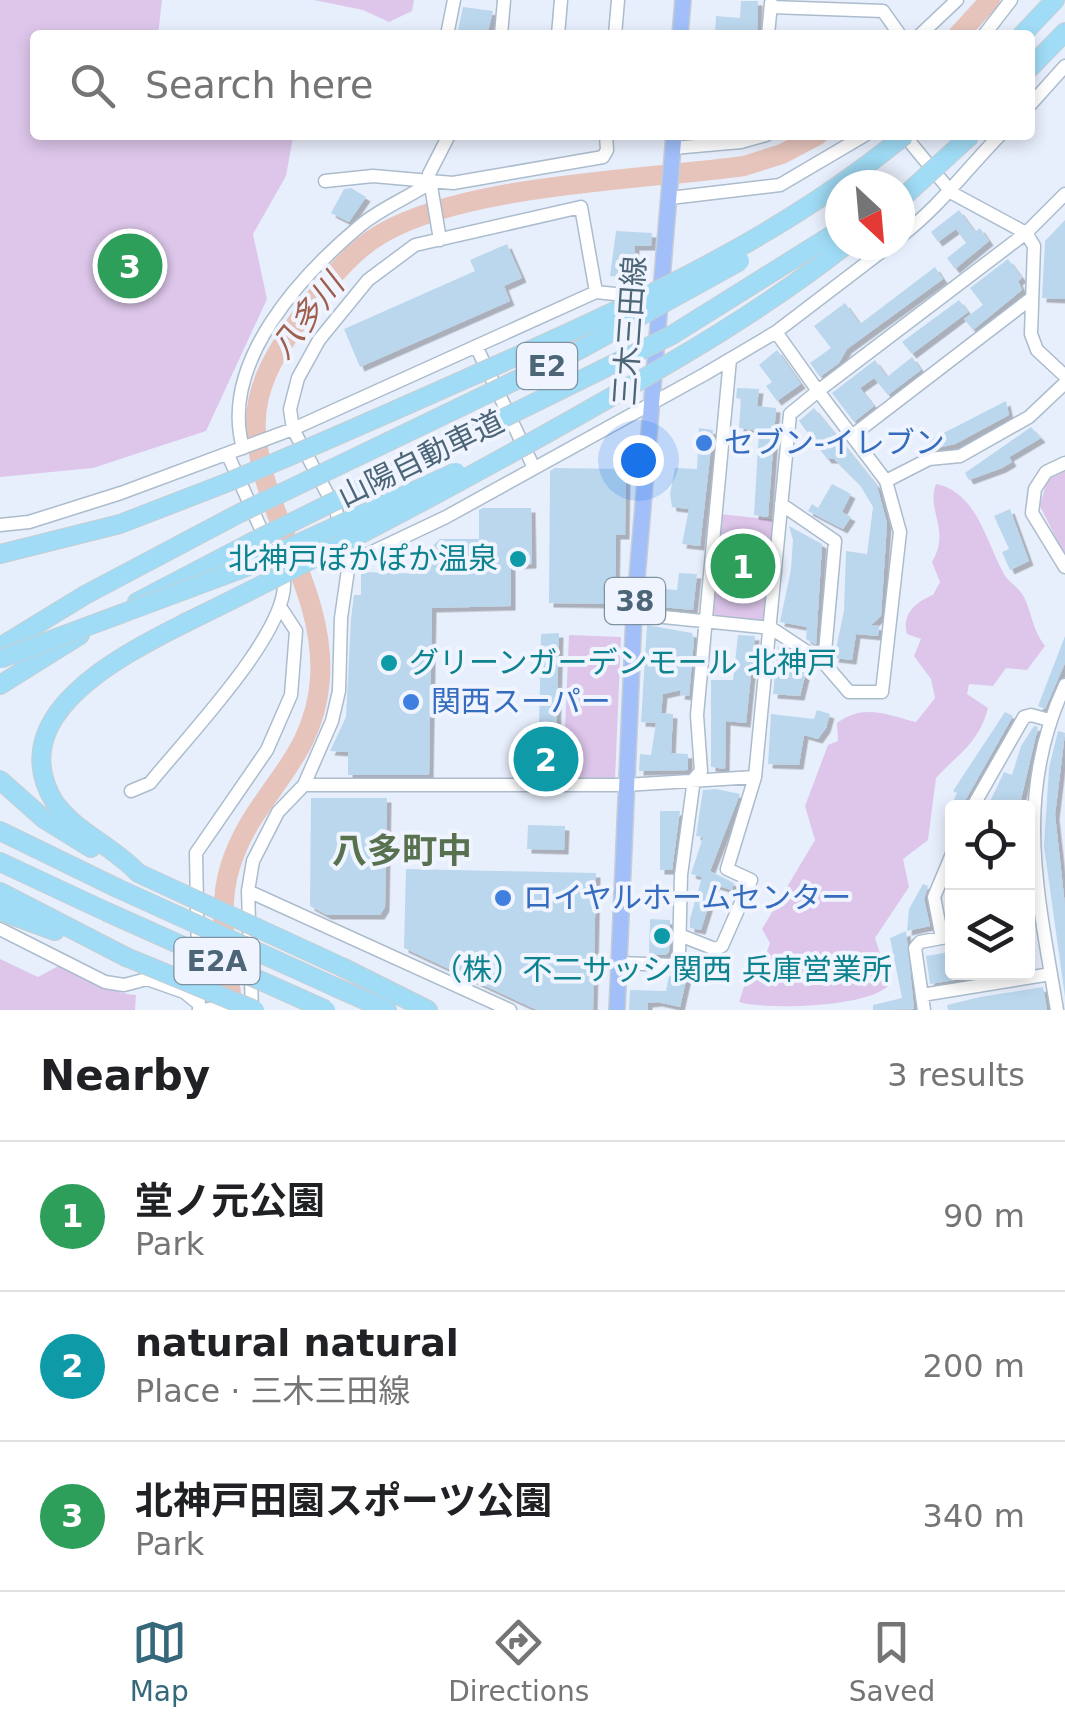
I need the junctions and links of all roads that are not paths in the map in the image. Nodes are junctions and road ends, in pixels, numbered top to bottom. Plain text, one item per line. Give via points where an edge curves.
1 (454, 0) edge
2 (504, 0) edge
3 (561, 0) edge
4 (618, 0) edge
5 (683, 0) edge
6 (957, 0) edge
7 (1011, 0) edge
8 (1055, 0) edge
9 (771, 3) edge
10 (447, 30) edge
11 (501, 30) edge
12 (558, 30) edge
13 (615, 30) edge
14 (680, 30) edge
15 (768, 30) edge
16 (896, 30) edge
17 (925, 30) edge
18 (988, 30) edge
19 (1026, 30) edge
20 (1061, 37) edge
21 (1035, 65) edge
22 (1065, 66) edge
23 (1035, 99) edge
24 (446, 140) edge
25 (607, 140) edge
26 (748, 140) edge
27 (856, 140) edge
28 (897, 140) edge
29 (908, 140) edge
30 (908, 140) edge
31 (954, 140) edge
32 (966, 140) edge
33 (995, 140) edge
34 (673, 145) edge
35 (871, 170) edge
36 (915, 173) edge
37 (325, 181) dead end
38 (915, 186) edge
39 (428, 188) junction
40 (952, 193) junction
41 (1065, 194) edge
42 (670, 196) junction
43 (825, 204) edge
44 (915, 224) edge
45 (1026, 233) junction
46 (438, 236) junction
47 (825, 240) edge
48 (825, 260) edge
49 (870, 260) edge
50 (596, 292) junction
51 (658, 299) junction
52 (1029, 300) junction
53 (776, 332) junction
54 (476, 346) junction
55 (730, 360) junction
56 (1065, 380) edge
57 (622, 390) junction
58 (818, 392) junction
59 (653, 404) junction
60 (293, 429) junction
61 (853, 435) junction
62 (243, 448) junction
63 (228, 455) junction
64 (1065, 463) edge
65 (534, 468) junction
66 (886, 481) junction
67 (782, 504) junction
68 (0, 524) edge
69 (0, 554) edge
70 (349, 563) junction
71 (1065, 566) edge
72 (281, 608) junction
73 (634, 614) junction
74 (706, 620) junction
75 (771, 628) junction
76 (0, 647) edge
77 (0, 658) edge
78 (824, 663) junction
79 (1065, 684) edge
80 (0, 685) edge
81 (1049, 720) junction
82 (755, 778) junction
83 (694, 779) junction
84 (0, 780) edge
85 (304, 784) junction
86 (624, 786) junction
87 (131, 791) dead end
88 (977, 800) edge
89 (1032, 800) edge
90 (0, 832) edge
91 (0, 862) edge
92 (138, 872) junction
93 (945, 887) edge
94 (1035, 888) edge
95 (248, 891) junction
96 (0, 892) edge
97 (0, 912) edge
98 (1044, 922) junction
99 (1035, 924) edge
100 (0, 929) edge
101 (945, 931) edge
102 (682, 936) junction
103 (945, 937) edge
104 (126, 956) junction
105 (618, 963) junction
106 (1051, 974) junction
107 (922, 995) junction
108 (252, 1007) edge
109 (202, 1008) edge
110 (326, 1010) edge
111 (386, 1010) edge
112 (428, 1010) edge
113 (510, 1010) edge
114 (616, 1010) edge
115 (924, 1010) edge
116 (1057, 1010) edge

1 - 10 street
2 - 11 street
3 - 12 street
4 - 13 street
5 - 14 main road
6 - 17 street
7 - 18 street
8 - 19 highway
9 - 15 street
9 - 16 street via 883,11
20 - 21 highway
22 - 23 street
24 - 39 street
25 - 39 street via 603,157
26 - 34 street
27 - 42 street via 780,185
28 - 69 highway, bridge via 824,196 686,278 226,482 120,524
29 - 40 street
30 - 35 highway, bridge
31 - 36 highway
32 - 38 highway, bridge
33 - 40 street
34 - 42 main road, 三木三田線 / 38
37 - 39 street via 373,176
39 - 46 street
39 - 62 street via 364,222 266,330 238,408
40 - 44 street
40 - 45 street
41 - 45 street
42 - 51 main road, 三木三田線 / 38
43 - 76 highway, 山陽自動車道 / E2, bridge via 648,315 240,512
45 - 52 street via 1034,246
45 - 58 street
46 - 50 street via 581,207
46 - 60 street via 368,280 319,340 298,378
47 - 80 highway, 山陽自動車道 / E2, bridge via 643,350 123,609
48 - 57 highway, E2, bridge via 735,325
49 - 53 street
50 - 51 street
50 - 54 street
51 - 59 main road, 三木三田線 / 38
52 - 56 street via 1037,350
52 - 61 street
53 - 55 street
53 - 58 street
54 - 60 street
54 - 65 street
55 - 59 street
55 - 74 street
56 - 66 street via 1029,418 960,456 929,459
57 - 77 highway, E2, bridge via 382,509
57 - 92 highway, bridge via 387,524 125,654 78,686 52,714 40,747 42,778 56,804
58 - 61 street
58 - 67 street via 790,414
59 - 65 street
59 - 73 main road, 三木三田線 / 38
60 - 62 street
60 - 70 street via 336,510
61 - 66 street
62 - 63 street
63 - 68 street via 28,522
63 - 72 street via 284,581
64 - 71 street via 1046,472 1032,505
65 - 70 street
66 - 78 street via 900,532 882,692 850,692
67 - 75 street
67 - 78 street via 835,542
70 - 85 street via 339,691
72 - 87 street via 272,631 150,783
72 - 109 street via 296,631 291,695 267,750 196,852
73 - 74 street
73 - 86 main road, 三木三田線 / 38
74 - 75 street
74 - 83 street via 697,715 701,771
75 - 78 street
75 - 82 street
79 - 81 street
81 - 88 street via 1024,717
81 - 89 street
82 - 83 street
82 - 102 street via 728,869 751,880 722,946
83 - 86 street
83 - 102 street via 681,875
84 - 92 highway via 69,836
85 - 86 street
85 - 95 street via 263,837
86 - 105 main road, 三木三田線 / 38
90 - 111 highway, E2A, bridge
91 - 110 highway, E2A, bridge
92 - 112 highway, bridge
93 - 101 street via 934,897
94 - 98 street
95 - 108 street
95 - 113 street
96 - 104 highway
97 - 104 highway
98 - 99 street
98 - 106 street
100 - 109 street via 105,982 147,979 184,992
102 - 105 street via 674,965
103 - 107 street via 915,948
104 - 108 highway, bridge
105 - 114 main road, 三木三田線 / 38
106 - 107 street
106 - 116 street
107 - 115 street
108 - 109 street, bridge

